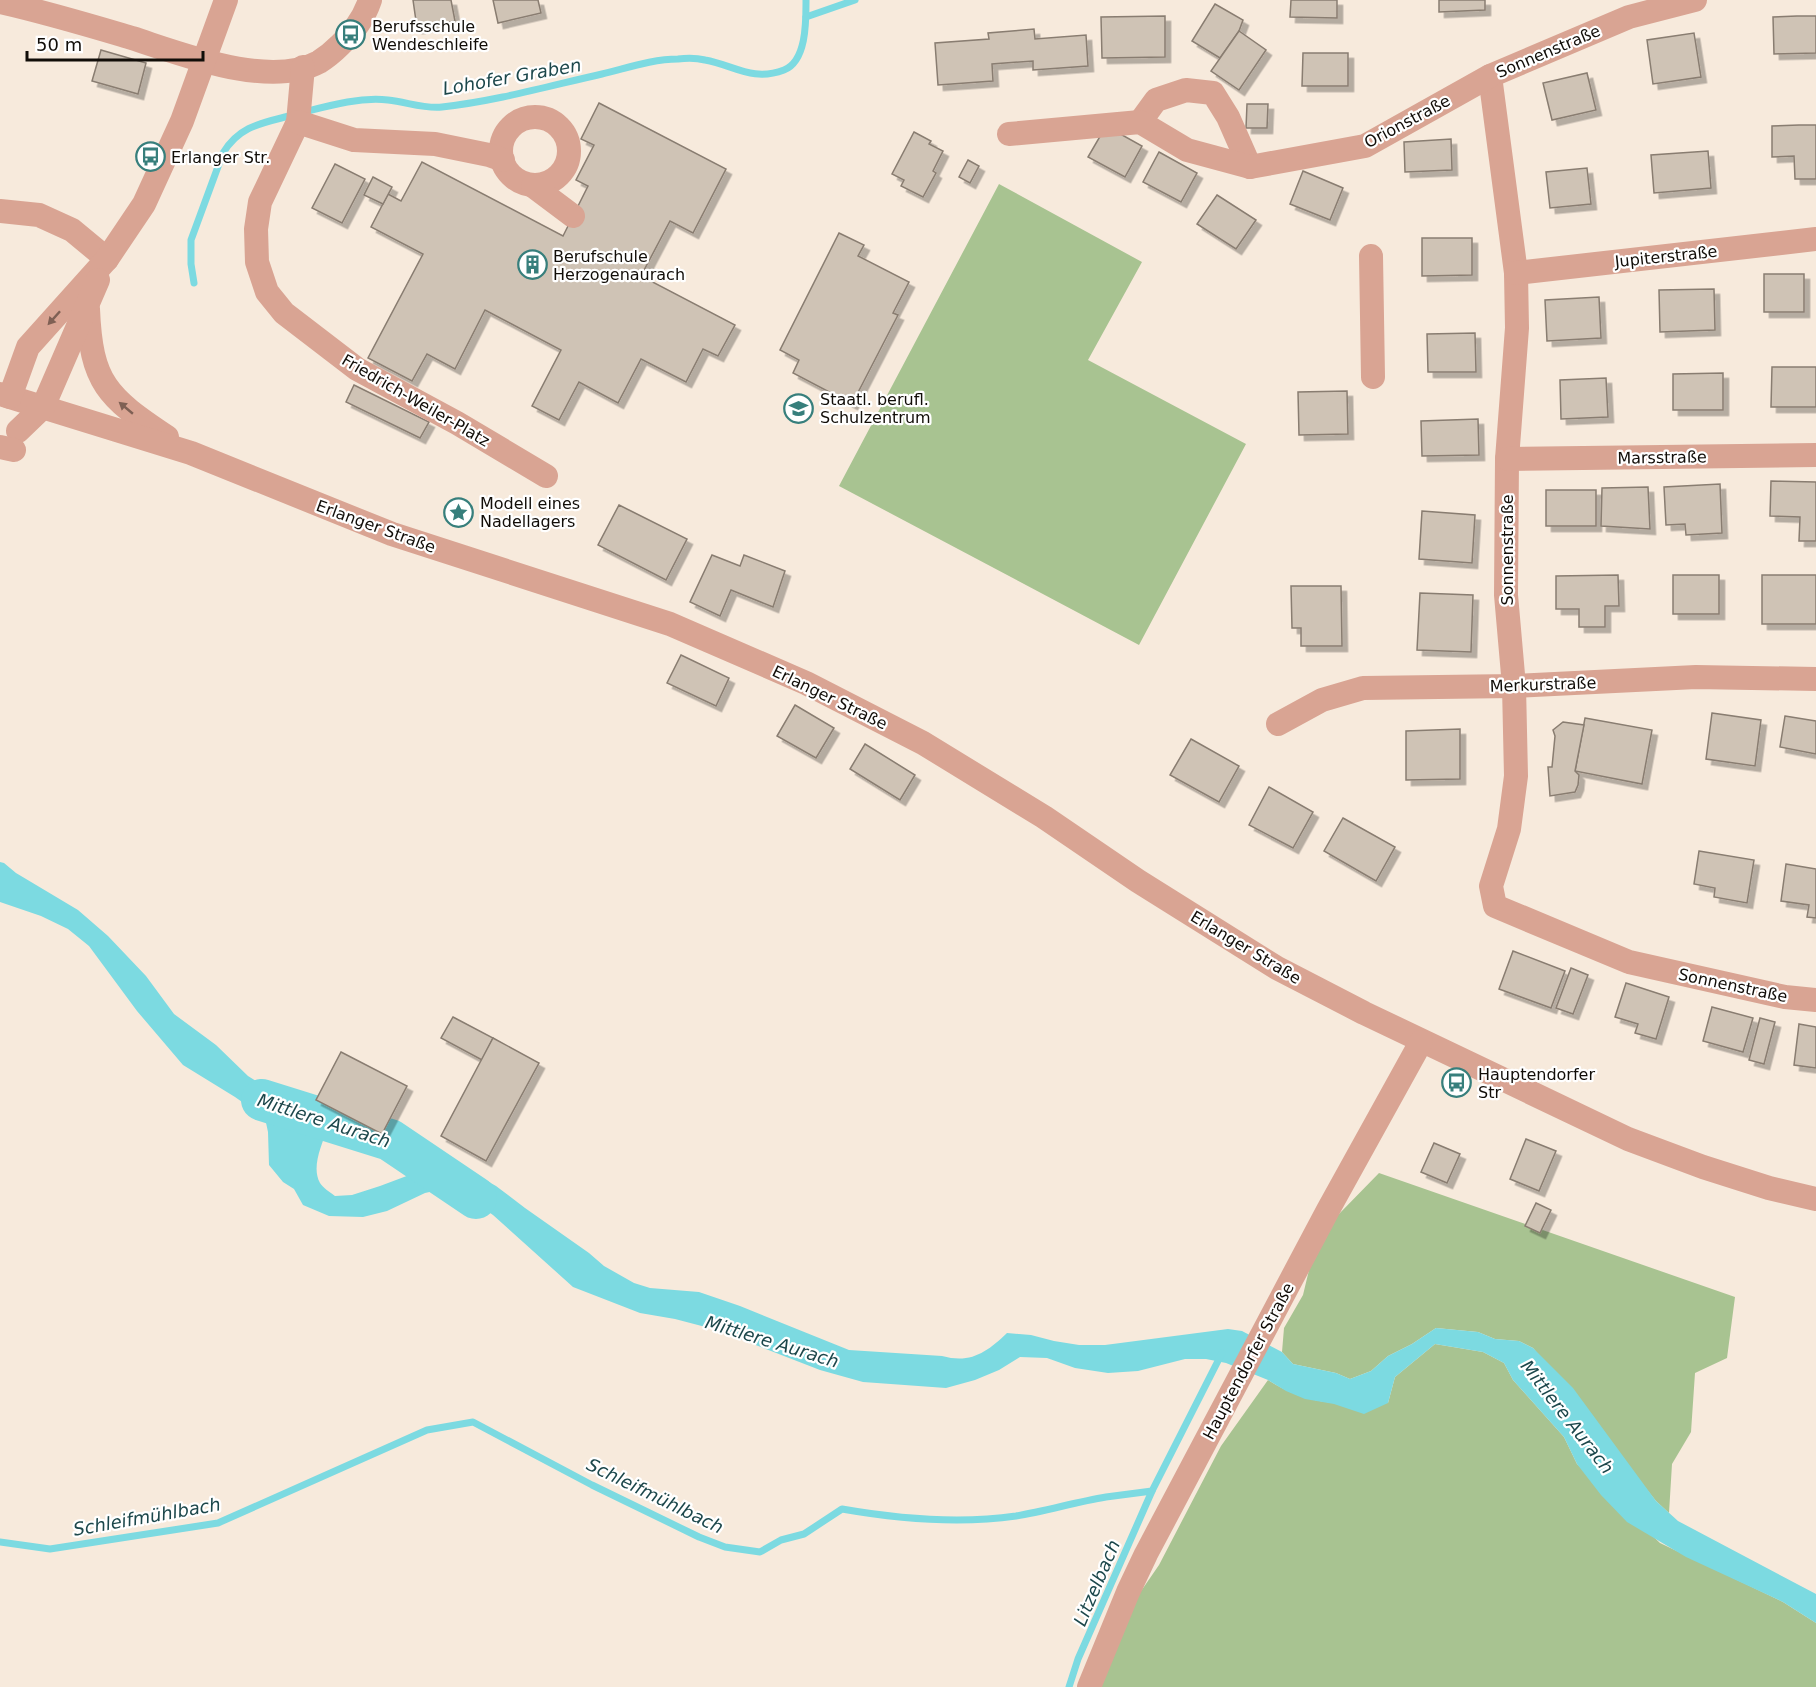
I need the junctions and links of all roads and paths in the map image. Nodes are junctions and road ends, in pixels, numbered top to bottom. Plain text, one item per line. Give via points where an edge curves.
1 (226, 0) edge
2 (370, 0) edge
3 (1695, 0) edge
4 (0, 2) edge
5 (205, 61) junction
6 (303, 67) junction
7 (1490, 76) junction
8 (298, 122) junction
9 (1140, 122) junction
10 (1009, 134) dead end
11 (502, 160) junction
12 (1250, 167) junction
13 (533, 186) junction
14 (0, 211) edge
15 (573, 216) dead end
16 (1816, 239) edge
17 (1371, 256) dead end
18 (107, 259) junction
19 (1515, 273) junction
20 (87, 302) junction
21 (1373, 377) dead end
22 (5, 395) edge
23 (43, 407) junction
24 (191, 453) junction
25 (1816, 455) edge
26 (1507, 459) junction
27 (546, 476) dead end
28 (1816, 679) edge
29 (1514, 686) junction
30 (1278, 724) dead end
31 (1816, 1000) edge
32 (1421, 1042) junction
33 (1816, 1199) edge
34 (1089, 1687) edge

1 - 5 street
2 - 6 street via 351,35 318,63
3 - 7 street, Sonnenstraße via 1629,17
4 - 5 street
5 - 6 street via 258,71
5 - 18 street via 149,193
6 - 8 street, Friedrich-Weiler-Platz
7 - 12 street, Orionstraße via 1365,146
7 - 19 street, Sonnenstraße
8 - 11 street via 354,140 435,144
8 - 27 street, Friedrich-Weiler-Platz via 260,202 257,262 267,292 284,313 357,369
9 - 10 street
9 - 12 street, Orionstraße via 1187,150
9 - 12 street via 1156,100 1186,90 1213,93
11 - 13 street via 511,176
11 - 13 street via 506,132 519,120 539,117 560,127 570,149 565,169 546,184
13 - 15 street
14 - 18 street via 39,214 72,230
16 - 19 street, Jupiterstraße
17 - 21 street
18 - 20 street, Erlanger Straße
18 -> 22 street via 28,347
19 - 26 street, Sonnenstraße via 1517,328
20 - 23 street, Erlanger Straße
24 -> 20 street, Erlanger Straße via 135,416 107,387 94,360
22 - 23 street
23 - 24 street, Erlanger Straße
24 - 32 street, Erlanger Straße via 392,534 670,624 806,683 923,743 1277,968
25 - 26 street, Marsstraße
26 - 29 street, Sonnenstraße via 1506,595
28 - 29 street, Merkurstraße via 1696,677
29 - 30 street, Merkurstraße via 1363,688 1322,700
29 - 31 street, Sonnenstraße via 1516,776 1509,829 1491,886 1495,906 1629,962 1785,997
32 - 33 street, Erlanger Straße via 1628,1139 1768,1188
32 - 34 street, Hauptendorfer Straße via 1203,1445 1128,1592

